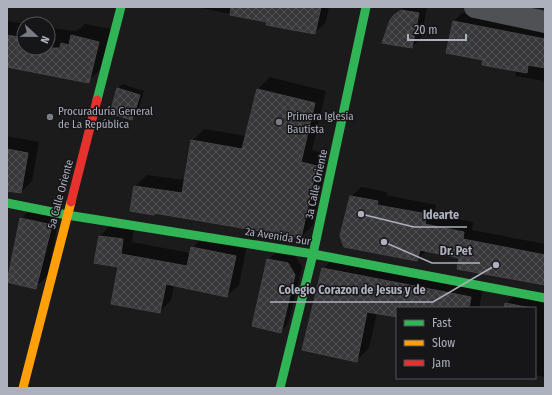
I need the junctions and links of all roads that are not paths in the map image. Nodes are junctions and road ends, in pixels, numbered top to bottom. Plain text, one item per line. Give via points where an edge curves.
1 (122, 7) edge
2 (366, 7) edge
3 (475, 7) edge
4 (545, 22) edge
5 (7, 203) edge
6 (68, 215) junction
7 (313, 254) junction
8 (545, 298) edge
9 (23, 388) edge
10 (280, 388) edge

1 - 6 street, 5a Calle Oriente
2 - 7 street, 3a Calle Oriente
3 - 4 street
5 - 6 street, 2a Avenida Sur
6 - 7 street, 2a Avenida Sur
6 - 9 street, 5a Calle Oriente
7 - 8 street, 2a Avenida Sur
7 - 10 street, 3a Calle Oriente

